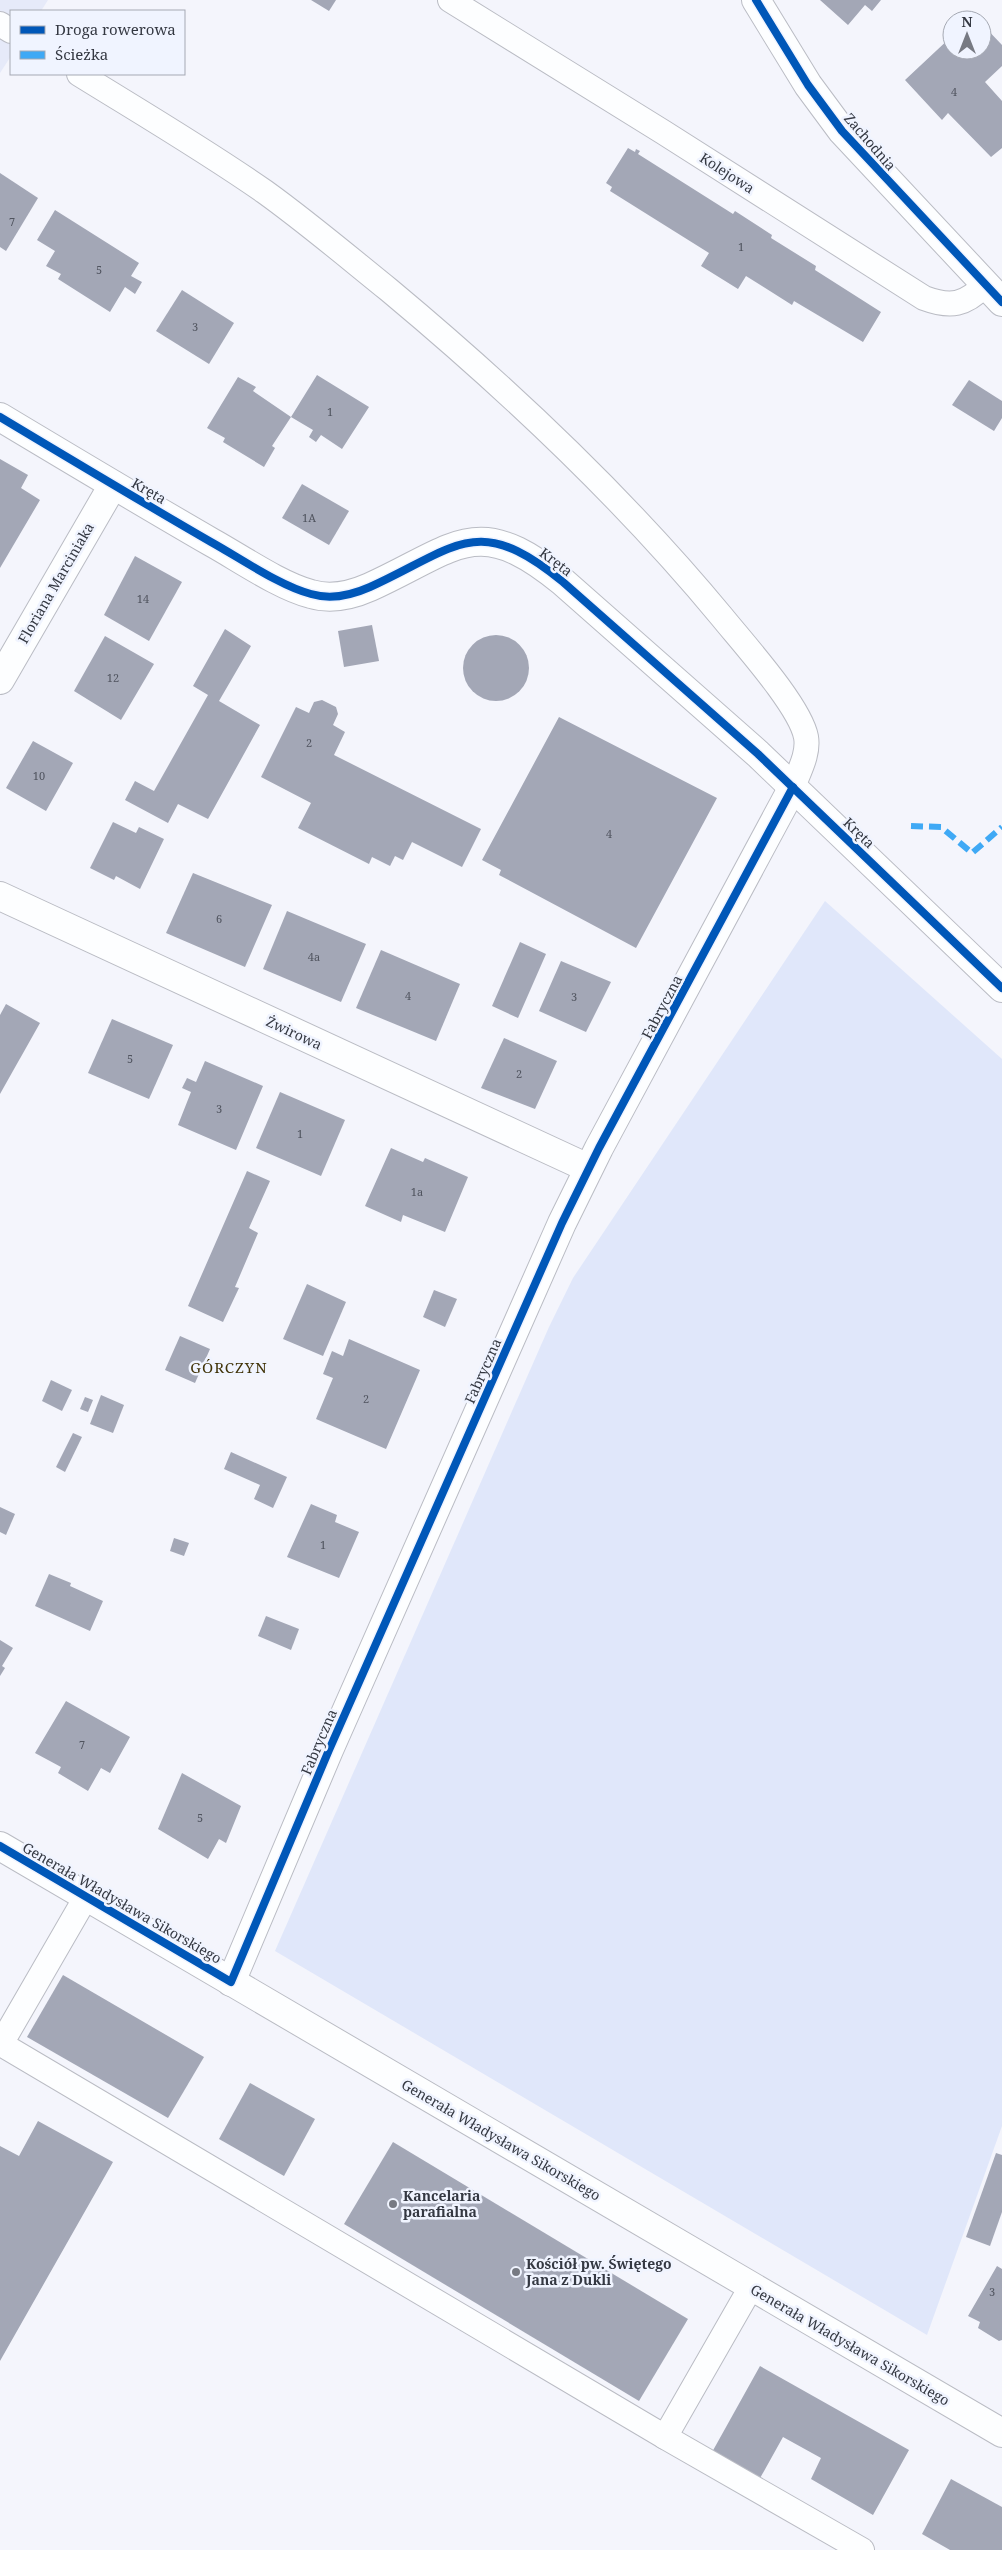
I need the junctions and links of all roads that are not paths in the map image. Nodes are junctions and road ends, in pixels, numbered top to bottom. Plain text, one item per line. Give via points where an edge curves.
1 (450, 0) edge
2 (756, 0) edge
3 (81, 75) edge
4 (994, 294) edge
5 (0, 417) edge
6 (113, 485) junction
7 (0, 680) edge
8 (793, 787) junction
9 (0, 896) edge
10 (1002, 988) edge
11 (588, 1168) junction
12 (0, 1846) edge
13 (86, 1897) junction
14 (231, 1982) junction
15 (751, 2287) junction
16 (1002, 2433) edge
17 (665, 2437) junction
18 (862, 2550) edge

1 - 4 lane, Kolejowa via 924,298 958,304 973,297
2 - 4 street, Zachodnia via 808,84 842,131
3 - 8 lane via 224,164 305,221 543,424 678,564 784,696 805,733 807,744
5 - 6 street, Kręta
6 - 7 street, Floriana Marciniaka
6 - 8 street, Kręta via 254,566 312,594 327,596 360,591 454,545 484,541 503,544 541,564 564,582
8 - 10 street, Kręta
8 - 11 street, Fabryczna
9 - 11 street, Żwirowa
11 - 14 street, Fabryczna via 329,1750
12 - 13 street, Generała Władysława Sikorskiego
13 - 14 street, Generała Władysława Sikorskiego
13 - 17 lane via 1,2044
14 - 15 street, Generała Władysława Sikorskiego
15 - 16 street, Generała Władysława Sikorskiego
15 - 17 lane
17 - 18 lane

